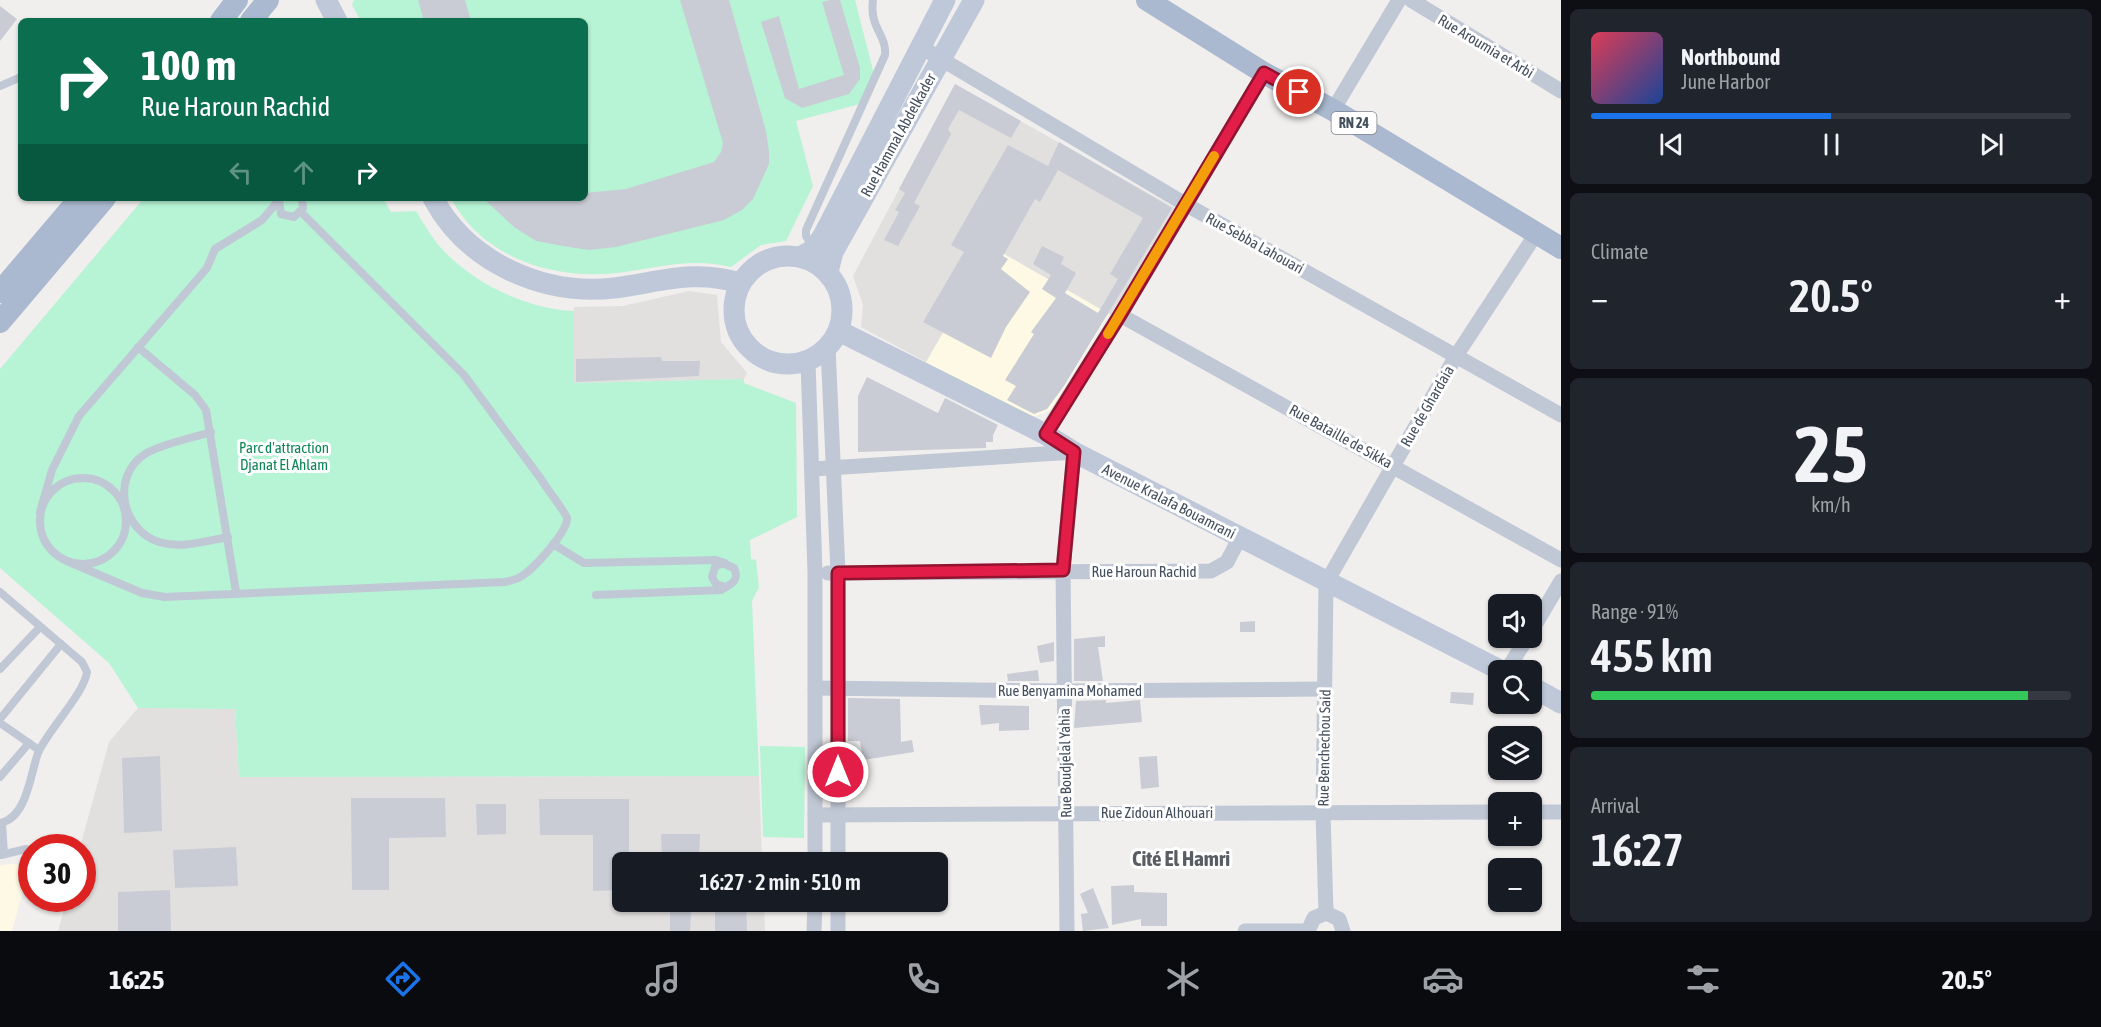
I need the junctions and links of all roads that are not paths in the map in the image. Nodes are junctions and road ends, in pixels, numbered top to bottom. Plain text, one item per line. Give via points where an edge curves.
1 (237, 0) edge
2 (268, 0) edge
3 (326, 0) edge
4 (873, 0) edge
5 (945, 0) edge
6 (974, 0) edge
7 (1146, 0) edge
8 (1399, 0) edge
9 (1411, 0) edge
10 (223, 18) edge
11 (253, 18) edge
12 (335, 18) edge
13 (921, 47) junction
14 (940, 59) junction
15 (1264, 73) junction
16 (18, 78) edge
17 (0, 86) edge
18 (1561, 91) edge
19 (1333, 110) junction
20 (77, 201) edge
21 (102, 201) edge
22 (277, 201) edge
23 (279, 201) edge
24 (303, 201) edge
25 (434, 201) edge
26 (1185, 204) junction
27 (301, 212) junction
28 (1536, 234) junction
29 (1560, 246) edge
30 (808, 253) junction
31 (828, 272) junction
32 (740, 284) junction
33 (0, 292) edge
34 (1120, 315) junction
35 (0, 322) edge
36 (833, 339) junction
37 (138, 347) junction
38 (1456, 356) junction
39 (808, 361) junction
40 (1561, 415) edge
41 (211, 432) junction
42 (1046, 434) junction
43 (1074, 452) junction
44 (1394, 465) junction
45 (835, 468) junction
46 (813, 469) junction
47 (123, 504) junction
48 (40, 512) junction
49 (228, 537) junction
50 (1240, 537) junction
51 (553, 544) junction
52 (1561, 560) edge
53 (69, 562) junction
54 (727, 563) junction
55 (1063, 570) junction
56 (815, 573) junction
57 (838, 573) junction
58 (1561, 581) edge
59 (1326, 583) junction
60 (726, 587) junction
61 (0, 592) edge
62 (237, 592) junction
63 (596, 596) dead end
64 (1542, 613) edge
65 (40, 627) junction
66 (61, 644) junction
67 (1488, 664) edge
68 (0, 669) edge
69 (837, 687) junction
70 (815, 688) junction
71 (1324, 689) junction
72 (1064, 691) junction
73 (1542, 693) edge
74 (1561, 703) edge
75 (0, 721) edge
76 (29, 743) junction
77 (39, 750) junction
78 (0, 777) edge
79 (1065, 812) junction
80 (1488, 812) edge
81 (1542, 812) edge
82 (1561, 812) edge
83 (1323, 813) junction
84 (838, 814) junction
85 (815, 815) junction
86 (1, 823) edge
87 (18, 851) edge
88 (815, 852) edge
89 (838, 852) edge
90 (2, 855) edge
91 (814, 912) edge
92 (838, 912) edge
93 (1326, 913) junction
94 (814, 931) edge
95 (838, 931) edge
96 (1066, 931) edge
97 (1245, 931) edge
98 (1308, 931) edge
99 (1343, 931) edge

1 - 10 main road
2 - 11 main road
3 - 12 street
4 - 30 lane via 871,14 886,48 885,55 806,230
5 - 13 street
6 - 14 street, Rue Hammal Abdelkader
7 - 15 main road, RN 24
8 - 19 street
9 - 18 street, Rue Aroumia et Arbi
13 - 14 street, Rue Sebba Lahouari
13 - 30 street
14 - 26 street, Rue Sebba Lahouari
14 - 31 street, Rue Hammal Abdelkader via 833,252
15 - 19 main road, RN 24
15 - 26 street
16 - 17 lane
19 - 28 main road, RN 24
20 - 33 main road
21 - 35 main road
22 - 37 lane via 262,220 215,249 207,268
23 - 27 lane via 279,210 285,216 294,217
24 - 27 lane
25 - 32 street via 471,247 524,277 573,287 613,288 675,276 716,276
26 - 34 street
26 - 38 street, Rue Sebba Lahouari
27 - 51 lane via 464,375 483,399 549,495 564,510 566,526
28 - 29 main road, RN 24
28 - 38 street, Rue de Ghardaia
30 - 31 street
30 - 32 street via 783,255 758,264
31 - 36 street via 840,289 843,309
32 - 39 street via 734,305 736,327 745,344 758,356 783,364
34 - 42 street
34 - 44 street, Rue Bataille de Sikka
36 - 39 street
36 - 42 street, Avenue Kralafa Bouamrani
36 - 45 street
37 - 41 lane via 202,402
37 - 48 lane via 70,430 52,470
38 - 40 street, Rue Sebba Lahouari
38 - 44 street, Rue de Ghardaia
39 - 46 street
41 - 47 lane via 146,453 128,474
41 - 49 lane
42 - 43 street, Avenue Kralafa Bouamrani
43 - 45 street
43 - 50 street, Avenue Kralafa Bouamrani
43 - 55 street, Rue Boudjelal Yahia
44 - 52 street, Rue Bataille de Sikka
44 - 59 street, Rue de Ghardaia
45 - 46 street
45 - 57 street
46 - 56 street
47 - 48 lane via 99,480 84,477 56,487
47 - 49 lane via 145,534 157,541 185,545
47 - 53 lane via 125,534 112,554 84,564
48 - 53 lane via 45,542 54,554
49 - 62 lane
50 - 55 street, Rue Haroun Rachid via 1227,562 1211,571
50 - 59 street, Avenue Kralafa Bouamrani
51 - 54 lane via 584,563
51 - 62 lane via 524,575 504,582
53 - 62 lane via 152,596
54 - 60 lane via 736,576 733,584
54 - 60 lane via 718,565 712,573 716,584
55 - 57 street, Rue Haroun Rachid
55 - 72 street, Rue Boudjelal Yahia
56 - 57 street, Rue Haroun Rachid
56 - 70 street
57 - 69 street
58 - 64 street
59 - 67 street, Avenue Kralafa Bouamrani
59 - 71 street, Rue Benchechou Said
60 - 63 lane via 714,591
61 - 65 lane
65 - 66 lane
65 - 68 lane
66 - 75 lane
66 - 77 lane via 82,662 87,676
69 - 70 street, Rue Benyamina Mohamed
69 - 72 street, Rue Benyamina Mohamed
69 - 84 street
70 - 85 street
71 - 72 street, Rue Benyamina Mohamed
71 - 83 street, Rue Benchechou Said
72 - 79 street, Rue Boudjelal Yahia
73 - 74 street
75 - 76 lane
76 - 77 lane
76 - 78 lane
77 - 86 lane via 18,812
79 - 83 street, Rue Zidoun Alhouari
79 - 84 street, Rue Zidoun Alhouari
79 - 96 street, Rue Boudjelal Yahia
80 - 83 street, Rue Zidoun Alhouari
81 - 82 street
83 - 93 street, Rue Benchechou Said
84 - 85 street, Rue Zidoun Alhouari
84 - 89 street
85 - 88 street
86 - 90 lane
87 - 90 lane
91 - 94 street
92 - 95 street
93 - 98 street via 1314,918
93 - 99 street via 1339,919
97 - 98 street

